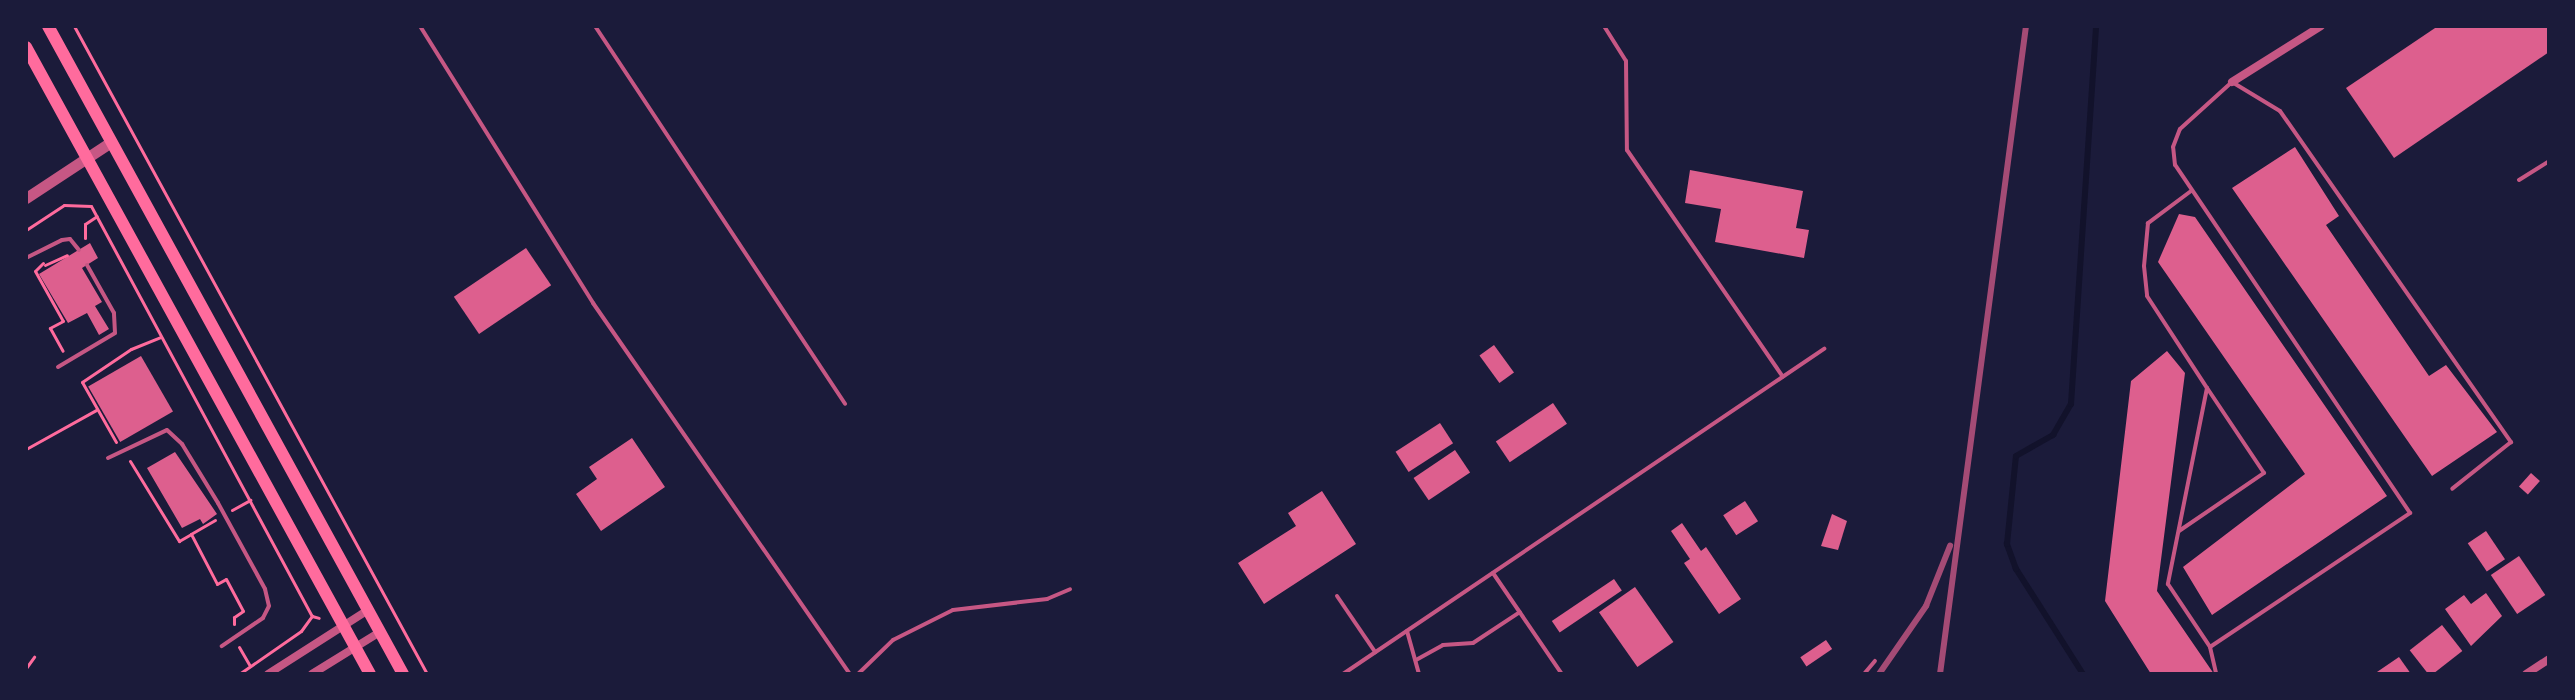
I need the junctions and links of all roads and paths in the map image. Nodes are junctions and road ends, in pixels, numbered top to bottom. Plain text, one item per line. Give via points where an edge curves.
1 (48, 26) edge
2 (74, 26) edge
3 (420, 26) edge
4 (595, 26) edge
5 (1604, 26) edge
6 (2321, 26) edge
7 (26, 47) edge
8 (2232, 82) junction
9 (111, 142) junction
10 (86, 157) junction
11 (2549, 161) edge
12 (2519, 180) dead end
13 (2191, 191) junction
14 (26, 198) edge
15 (26, 230) edge
16 (79, 250) dead end
17 (38, 252) junction
18 (26, 258) edge
19 (87, 265) dead end
20 (162, 336) junction
21 (1824, 349) dead end
22 (69, 361) junction
23 (58, 367) dead end
24 (1783, 377) junction
25 (82, 382) junction
26 (2207, 388) junction
27 (845, 404) dead end
28 (97, 409) junction
29 (26, 449) edge
30 (122, 451) junction
31 (108, 458) dead end
32 (2452, 489) dead end
33 (250, 500) junction
34 (224, 515) junction
35 (2178, 533) junction
36 (191, 534) junction
37 (1493, 573) junction
38 (1070, 589) dead end
39 (1337, 596) dead end
40 (368, 610) junction
41 (1520, 612) junction
42 (312, 616) junction
43 (319, 618) dead end
44 (342, 625) junction
45 (1407, 631) junction
46 (380, 632) junction
47 (236, 636) junction
48 (222, 646) dead end
49 (355, 647) junction
50 (2210, 647) junction
51 (1375, 652) junction
52 (34, 657) dead end
53 (2549, 659) edge
54 (1416, 660) junction
55 (1875, 661) dead end
56 (250, 666) junction
57 (26, 668) edge
58 (239, 674) edge
59 (268, 674) edge
60 (312, 674) edge
61 (370, 674) edge
62 (403, 674) edge
63 (427, 674) edge
64 (850, 674) edge
65 (858, 674) edge
66 (1343, 674) edge
67 (1419, 674) edge
68 (1562, 674) edge
69 (1864, 674) edge
70 (2216, 674) edge
71 (2526, 674) edge

1 - 9 main road
2 - 63 path
3 - 64 lane via 593,303
4 - 27 lane
5 - 24 lane via 1626,61 1627,150
6 - 8 street
7 - 10 main road
8 - 13 lane via 2187,120 2175,139 2175,165
8 - 32 lane via 2280,111 2511,442
9 - 10 street
9 - 40 main road
10 - 14 street
10 - 44 main road
11 - 12 lane
13 - 26 lane via 2148,223 2144,266 2147,296
13 - 50 lane via 2410,513
15 - 17 path
15 - 20 path via 64,205 91,206
16 - 17 lane via 70,239
17 - 18 lane
17 - 22 path via 45,265 35,271 63,321 50,328
19 - 22 lane via 114,313 116,328 111,338
20 - 25 path via 131,349
20 - 33 path
21 - 24 lane
22 - 23 lane
22 - 25 path
24 - 37 lane
25 - 28 path
26 - 35 lane
26 - 35 lane via 2264,473
28 - 29 path
28 - 30 path
30 - 31 lane
30 - 34 lane via 167,430 182,444
30 - 36 path via 144,477 179,541
33 - 34 path
33 - 42 path
34 - 36 path
34 - 47 lane via 268,597 267,614
35 - 50 lane via 2168,584
36 - 47 path via 217,584 226,579 243,611 234,617
37 - 41 lane
37 - 45 lane
38 - 65 lane via 1047,599 953,610 893,640
39 - 51 lane
40 - 44 street
40 - 46 main road
41 - 54 lane via 1473,643 1443,645
41 - 68 lane
42 - 43 path
42 - 56 path via 301,631
44 - 49 main road
44 - 59 street
45 - 51 lane
45 - 54 lane
46 - 49 street
46 - 62 main road
47 - 48 lane
47 - 56 path
49 - 60 street
49 - 61 main road
50 - 70 lane
51 - 66 lane
52 - 57 path
53 - 71 street
54 - 67 lane
55 - 69 lane
56 - 58 path

